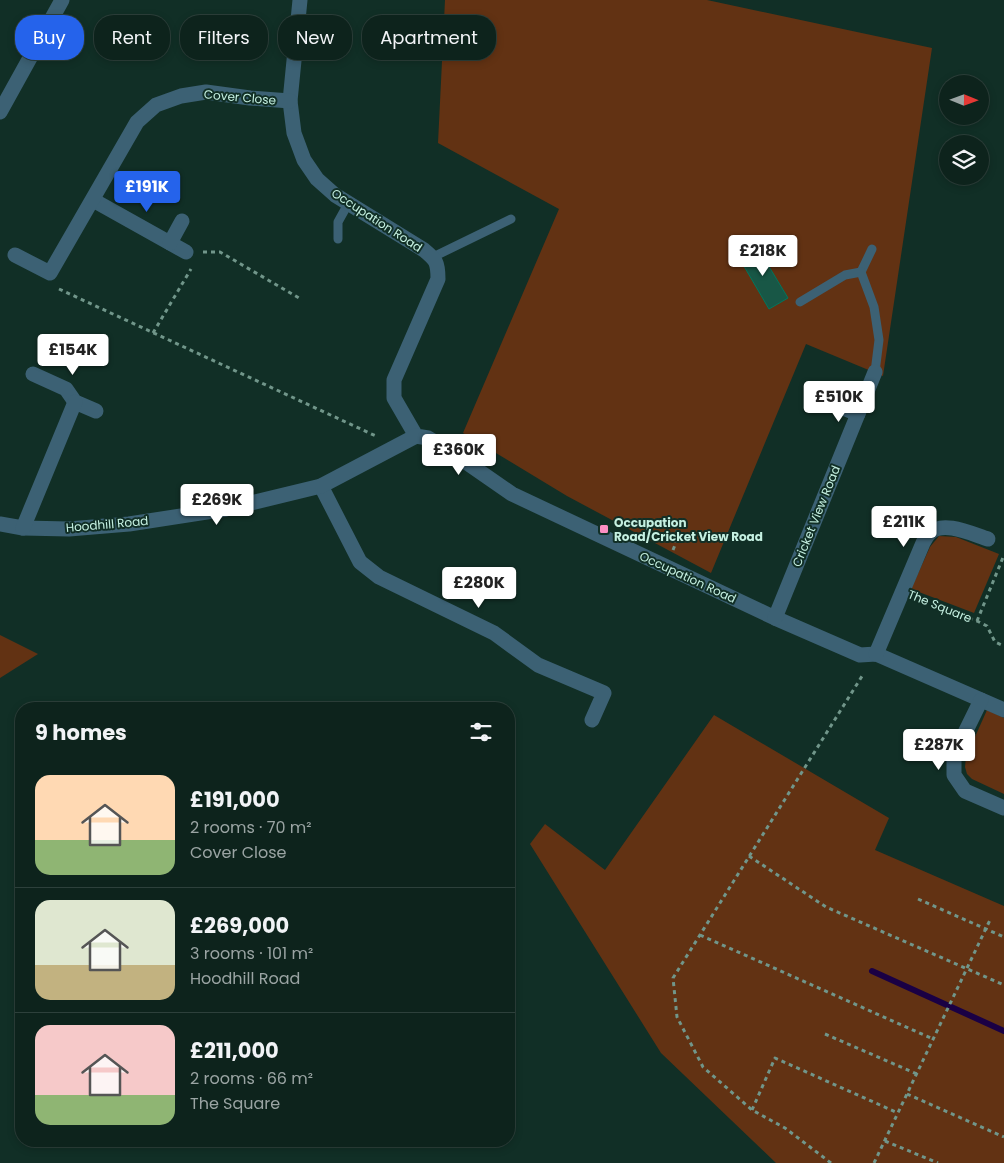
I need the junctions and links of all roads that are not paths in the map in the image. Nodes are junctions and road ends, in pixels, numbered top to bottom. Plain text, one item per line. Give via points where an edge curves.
1 (62, 0) edge
2 (300, 0) edge
3 (290, 101) junction
4 (0, 112) edge
5 (93, 200) junction
6 (348, 204) junction
7 (511, 219) dead end
8 (182, 221) dead end
9 (338, 239) dead end
10 (170, 243) junction
11 (872, 249) dead end
12 (194, 252) road end
13 (15, 255) dead end
14 (433, 257) junction
15 (861, 272) junction
16 (800, 302) dead end
17 (875, 372) joint
18 (33, 374) dead end
19 (75, 402) junction
20 (831, 403) dead end
21 (96, 411) dead end
22 (858, 414) junction
23 (416, 436) junction
24 (321, 486) junction
25 (0, 524) edge
26 (23, 528) junction
27 (988, 539) dead end
28 (775, 618) junction
29 (876, 654) junction
30 (980, 700) junction
31 (1004, 710) edge
32 (592, 720) dead end
33 (1004, 808) edge

1 - 4 street
2 - 3 street, Occupation Road
3 - 5 street, Cover Close via 206,92 156,105 137,122
3 - 6 street, Occupation Road via 294,133 304,160 317,179
5 - 10 street
5 - 13 street, Cover Close via 50,273
6 - 9 lane via 338,222
6 - 14 street, Occupation Road
7 - 14 lane
8 - 10 street
10 - 12 street
11 - 15 lane
14 - 23 street, Occupation Road via 438,266 438,279 394,380 394,398
15 - 16 lane via 845,275
15 - 17 lane via 874,307 879,340
17 - 22 street, Cricket View Road
18 - 19 street via 66,388
19 - 21 street
19 - 26 street
20 - 22 street
22 - 28 street, Cricket View Road
23 - 24 street, Hoodhill Road
23 - 28 street, Occupation Road via 428,438 450,451 512,494
24 - 26 street, Hoodhill Road via 226,509 129,524 69,529
24 - 32 street via 360,562 379,577 494,633 538,665 604,693
25 - 26 street, Hoodhill Road
27 - 29 street, The Square via 950,528 939,527 929,533
28 - 29 street, Occupation Road via 860,655
29 - 30 street, Occupation Road
30 - 31 street, Occupation Road
30 - 33 street via 954,756 954,776 965,791

